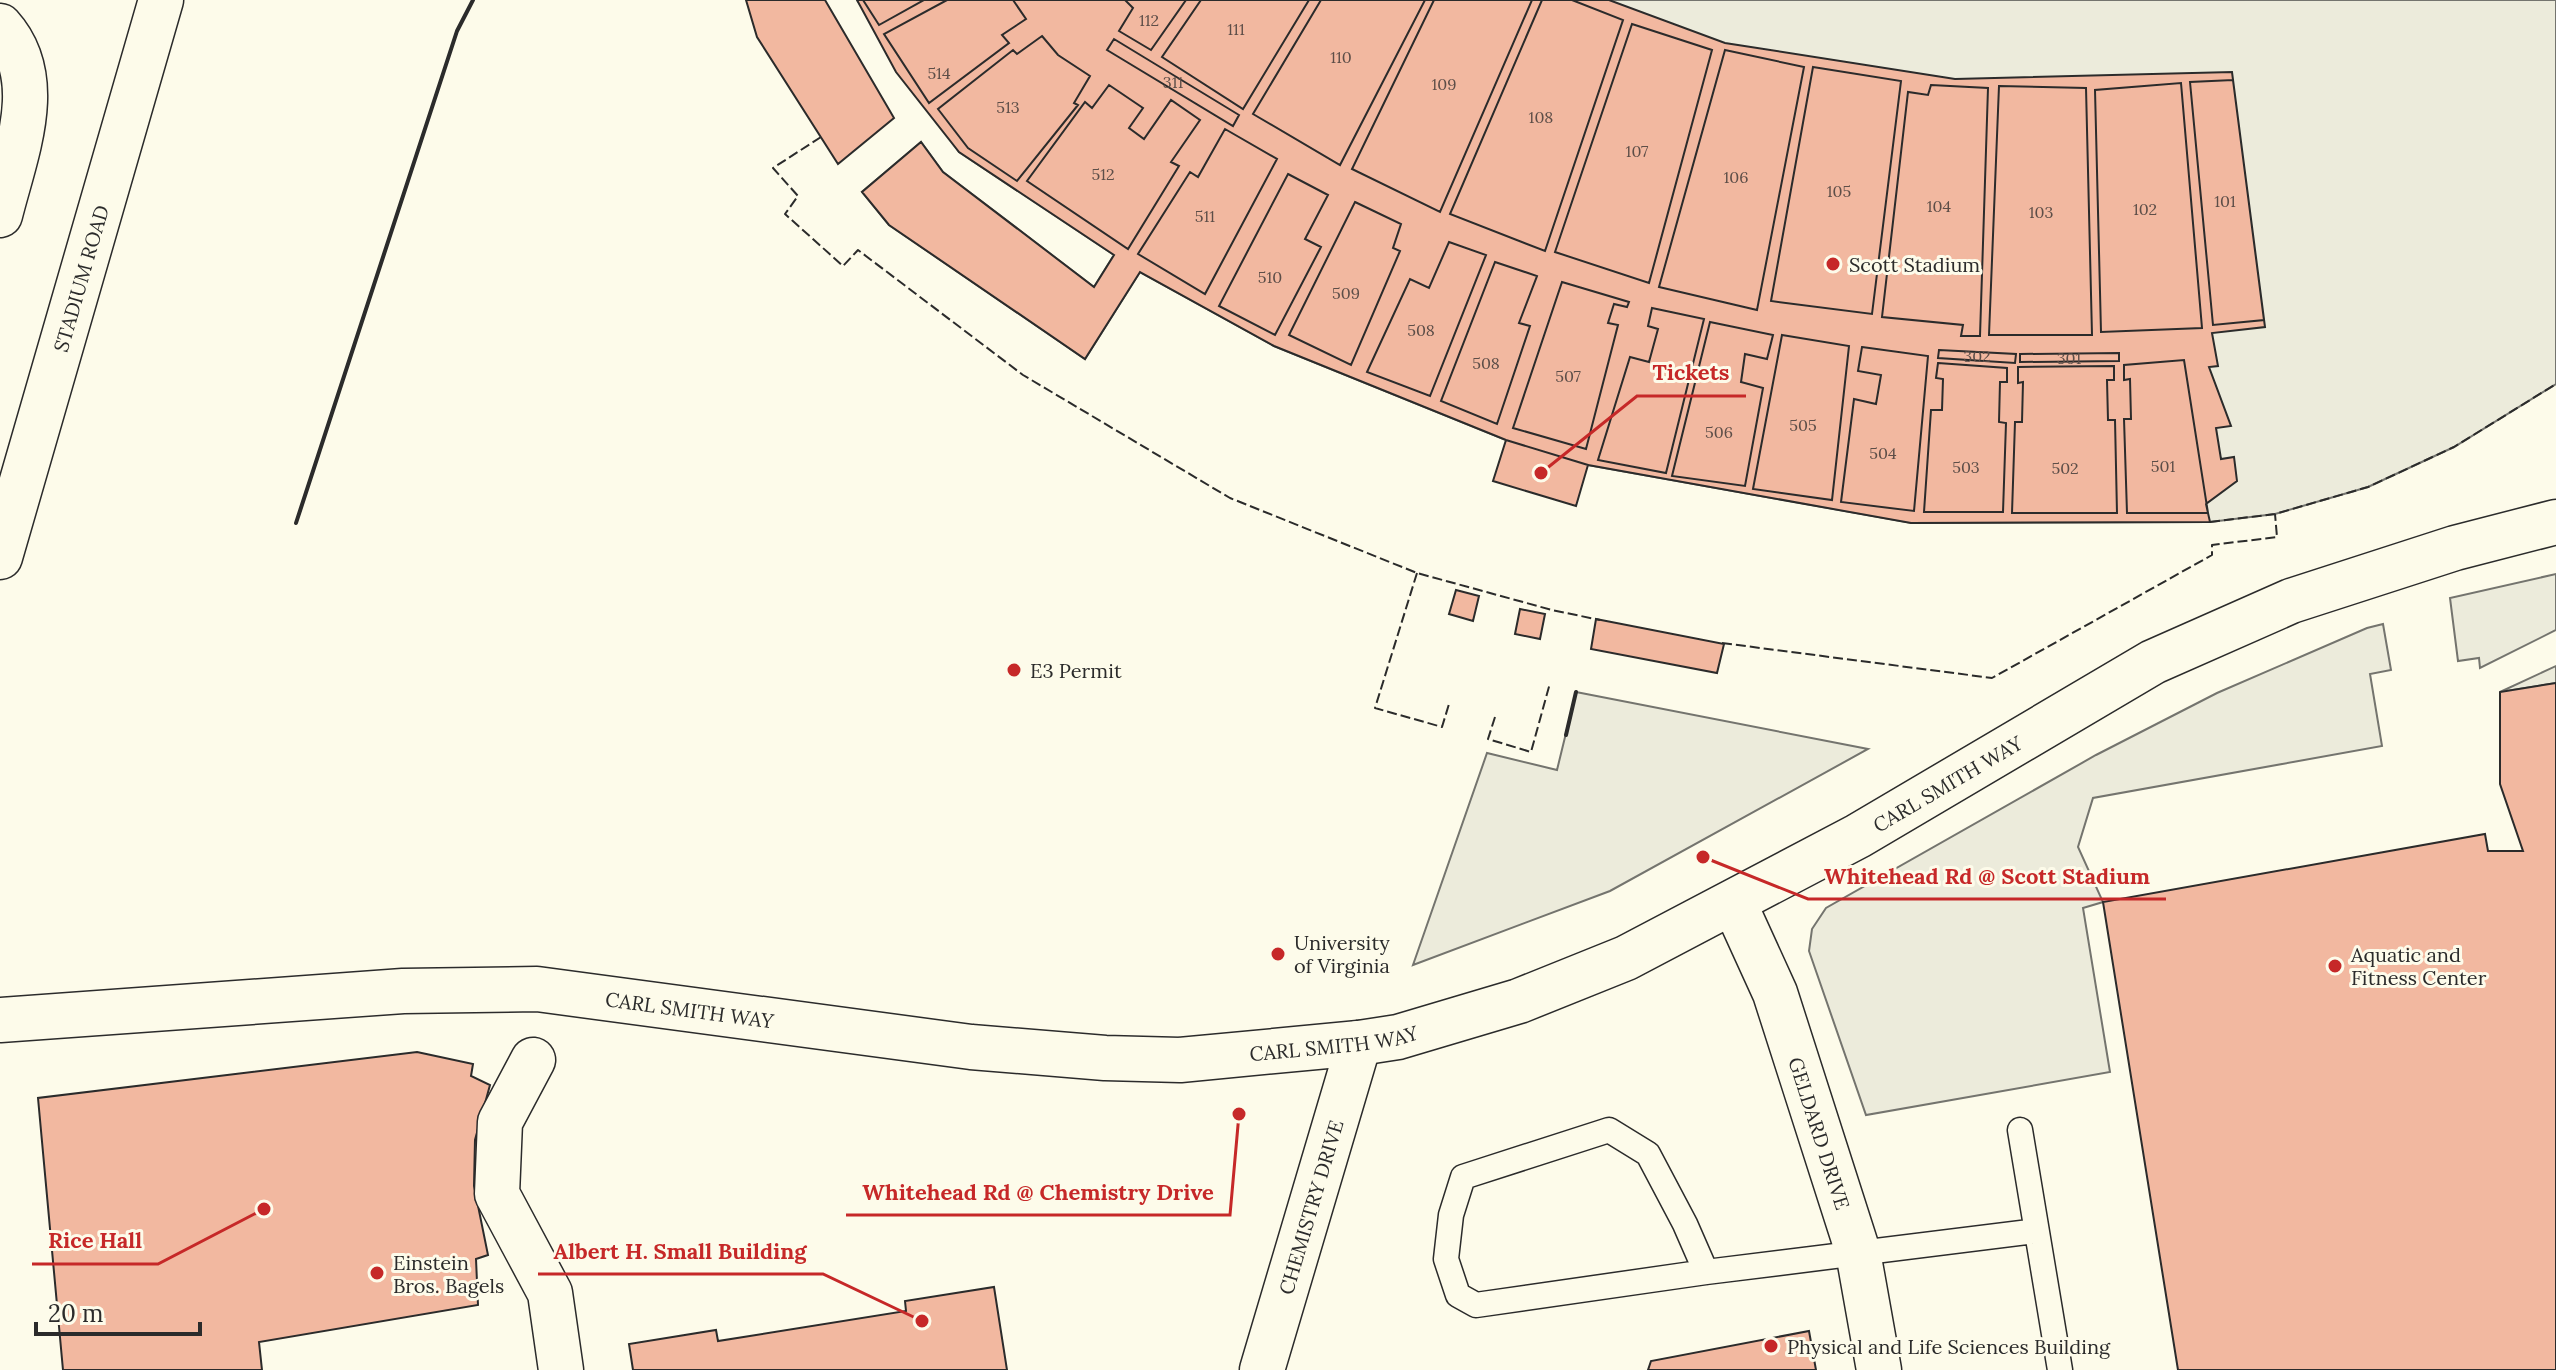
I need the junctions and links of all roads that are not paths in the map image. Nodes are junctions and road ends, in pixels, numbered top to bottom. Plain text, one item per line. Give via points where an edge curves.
1 (161, 0) edge
2 (0, 26) edge
3 (0, 215) edge
4 (2556, 522) edge
5 (0, 557) edge
6 (1734, 903) junction
7 (0, 1020) edge
8 (1359, 1043) junction
9 (533, 1060) dead end
10 (2020, 1130) dead end
11 (2036, 1231) junction
12 (1858, 1252) junction
13 (1706, 1272) junction
14 (561, 1370) edge
15 (1262, 1370) edge
16 (1879, 1370) edge
17 (2060, 1370) edge

1 - 5 street, STADIUM ROAD
2 - 3 street via 25,71 26,109
4 - 6 street, CARL SMITH WAY via 2318,591 2153,662
6 - 8 street, CARL SMITH WAY via 1626,958 1519,1001 1398,1037
6 - 12 street, GELDARD DRIVE via 1775,993
7 - 8 street, CARL SMITH WAY via 403,991 537,989 971,1047 1105,1058 1180,1060
8 - 15 street, CHEMISTRY DRIVE
9 - 14 street via 500,1122 497,1194 550,1293
10 - 11 lane
11 - 12 lane
11 - 17 lane
12 - 13 lane
12 - 16 street, GELDARD DRIVE
13 - 13 lane via 1476,1305 1458,1295 1446,1259 1451,1215 1463,1177 1609,1130 1648,1154

